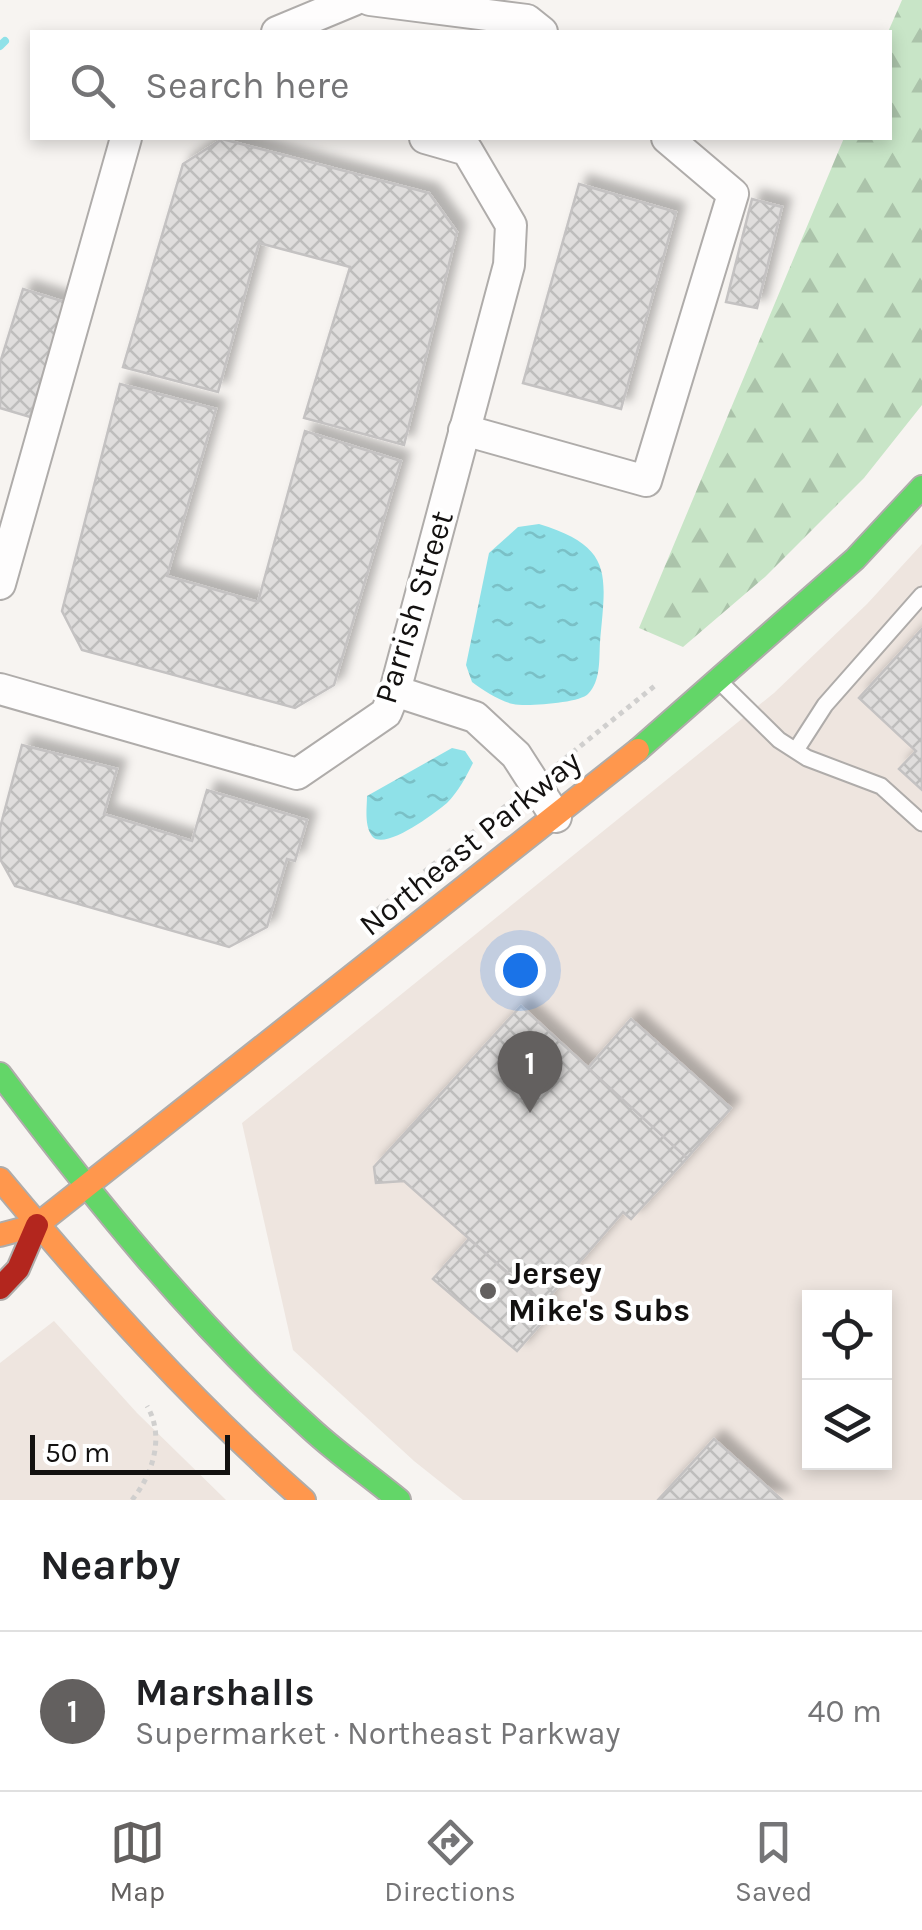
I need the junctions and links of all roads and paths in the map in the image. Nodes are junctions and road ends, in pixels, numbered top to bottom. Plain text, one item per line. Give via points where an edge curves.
1 (354, 0) edge
2 (370, 0) edge
3 (281, 30) edge
4 (540, 30) edge
5 (125, 140) edge
6 (432, 140) edge
7 (669, 140) edge
8 (464, 430) junction
9 (922, 487) edge
10 (0, 584) edge
11 (922, 595) edge
12 (718, 680) junction
13 (656, 684) dead end
14 (0, 689) edge
15 (395, 691) junction
16 (796, 750) junction
17 (562, 760) dead end
18 (556, 817) junction
19 (922, 823) edge
20 (0, 1074) edge
21 (0, 1178) edge
22 (86, 1189) junction
23 (38, 1225) junction
24 (0, 1235) edge
25 (0, 1288) edge
26 (138, 1394) dead end
27 (132, 1500) edge
28 (304, 1500) edge
29 (400, 1500) edge

1 - 3 street
2 - 4 street via 527,20
5 - 10 street
6 - 8 street, Parrish Street via 467,150 511,225 509,265
7 - 8 street via 733,194 646,481
8 - 15 street, Parrish Street
9 - 12 street, Northeast Parkway via 854,559
11 - 16 lane via 824,705
12 - 16 lane
12 - 18 street, Northeast Parkway
13 - 17 path
14 - 15 street, Parrish Street via 296,774 386,713
15 - 18 street via 475,717 516,755
16 - 19 lane via 881,786
18 - 22 street, Northeast Parkway
20 - 22 street
21 - 23 street
22 - 23 street, Northeast Parkway
22 - 29 street via 310,1428
23 - 24 street, Northeast Parkway
23 - 25 street, Northeast Parkway via 18,1269
23 - 28 street via 160,1365
26 - 27 path via 156,1425 156,1440 146,1481

